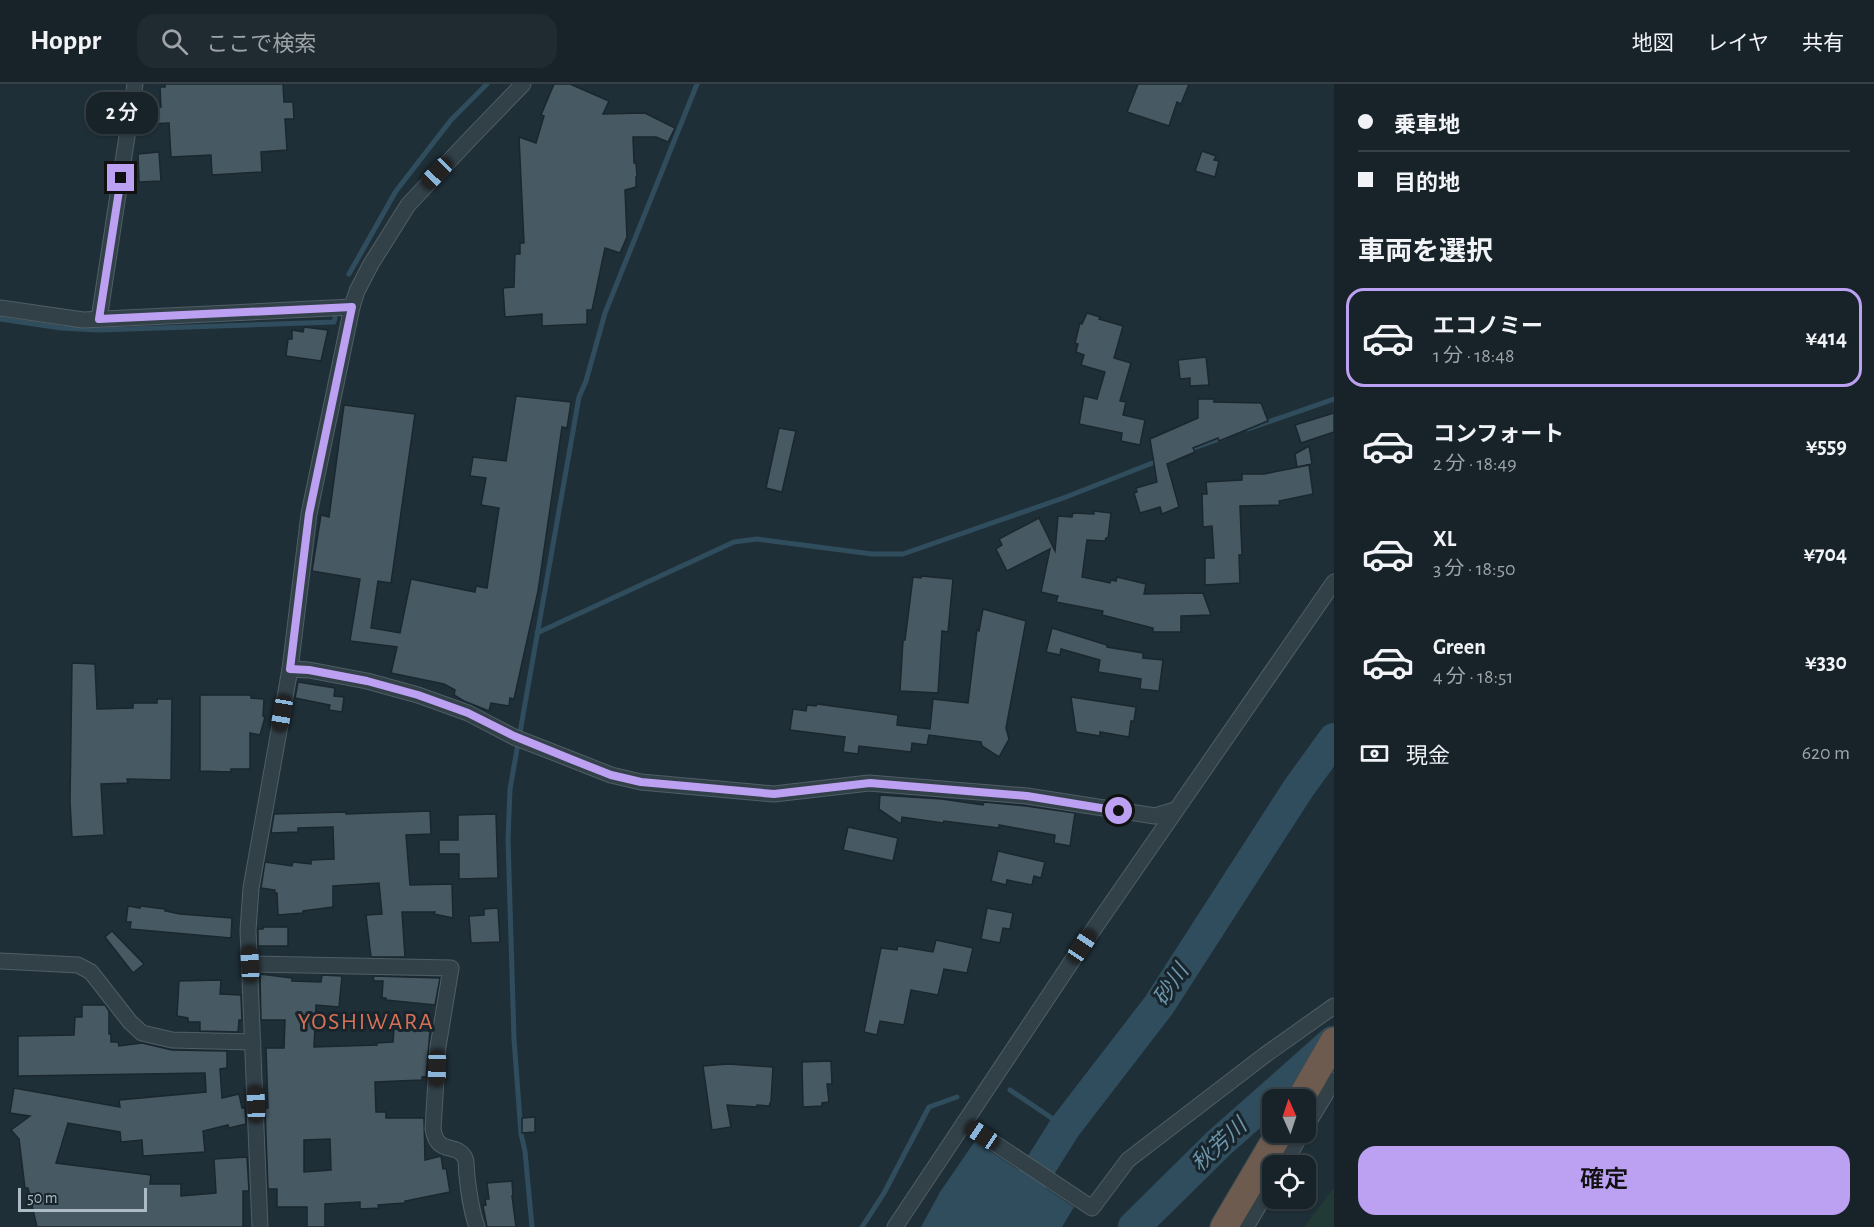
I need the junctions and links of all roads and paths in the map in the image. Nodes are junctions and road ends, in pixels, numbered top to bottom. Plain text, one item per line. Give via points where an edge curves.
1 (135, 84) edge
2 (524, 84) edge
3 (352, 307) junction
4 (0, 308) edge
5 (99, 319) junction
6 (1334, 582) edge
7 (290, 669) junction
8 (1175, 810) junction
9 (0, 961) edge
10 (250, 964) junction
11 (1334, 1006) edge
12 (1334, 1041) edge
13 (253, 1042) junction
14 (1334, 1080) edge
15 (1306, 1089) edge
16 (1316, 1110) edge
17 (964, 1123) junction
18 (1274, 1143) edge
19 (1262, 1201) edge
20 (260, 1227) edge
21 (477, 1227) edge
22 (895, 1227) edge
23 (1224, 1227) edge
24 (1246, 1227) edge

1 - 5 street
2 - 3 street via 421,189 371,264
3 - 5 street
3 - 7 street via 309,514
4 - 5 street via 67,319
6 - 8 street
7 - 8 street via 367,681 418,695 611,775 641,782 774,794 870,783 1027,796 1155,816
7 - 10 street via 251,888
8 - 17 street
9 - 13 street via 78,965 91,972 142,1033 172,1040
10 - 13 street
10 - 21 street via 452,968 438,1047 433,1129 441,1146 458,1151 465,1158
11 - 17 street via 1128,1160 1092,1208
12 - 15 highway
13 - 20 street
14 - 16 street
17 - 22 street
18 - 23 highway
19 - 24 street

